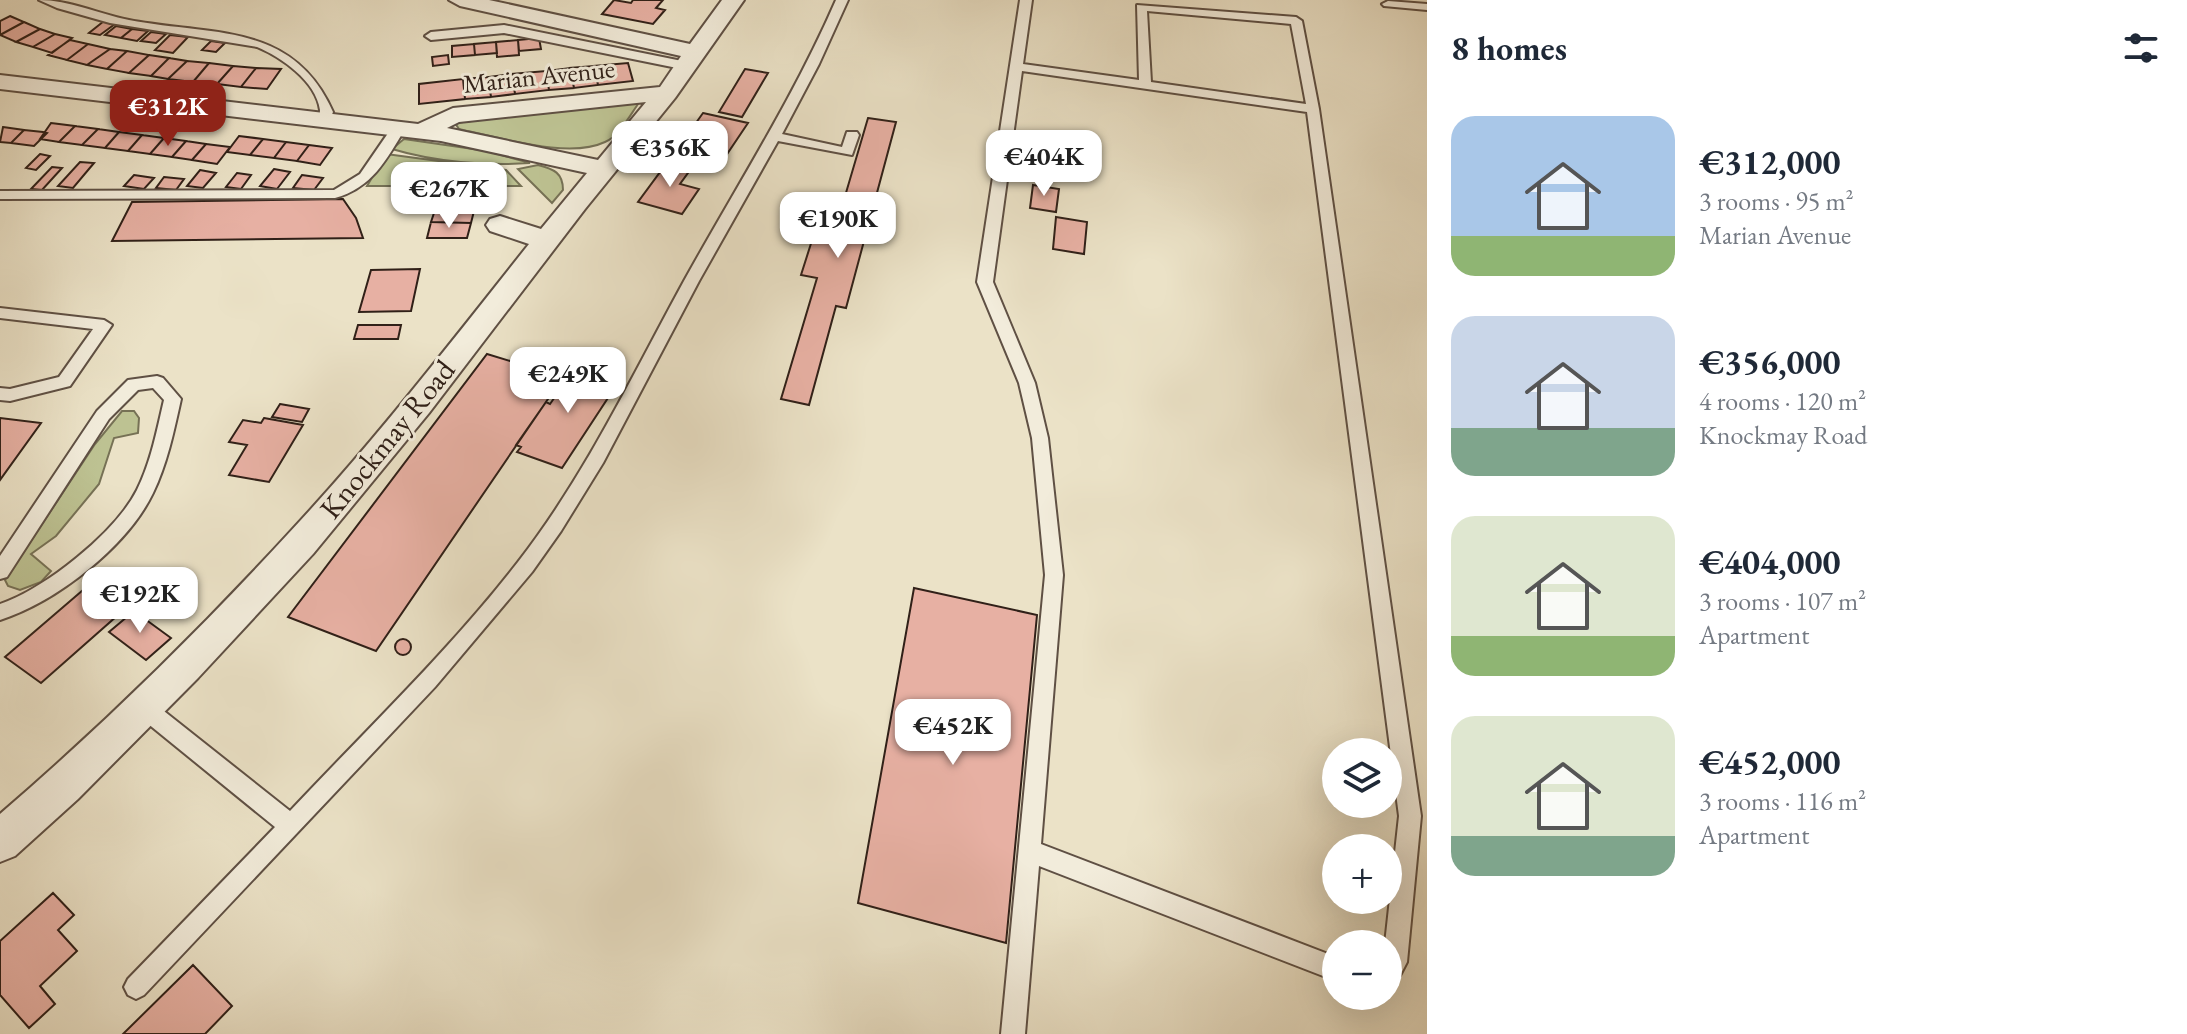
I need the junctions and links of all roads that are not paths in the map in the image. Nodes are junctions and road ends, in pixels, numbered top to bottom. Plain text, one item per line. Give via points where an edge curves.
1 (45, 0) edge
2 (460, 0) edge
3 (733, 0) edge
4 (842, 0) edge
5 (1026, 0) edge
6 (1388, 4) dead end
7 (1427, 7) edge
8 (431, 36) dead end
9 (692, 60) junction
10 (1017, 67) junction
11 (0, 69) edge
12 (0, 82) edge
13 (29, 83) junction
14 (1145, 85) junction
15 (667, 93) junction
16 (1313, 109) junction
17 (324, 119) junction
18 (409, 131) junction
19 (852, 135) dead end
20 (774, 136) junction
21 (606, 169) junction
22 (0, 195) edge
23 (500, 222) dead end
24 (547, 240) junction
25 (0, 313) edge
26 (0, 394) edge
27 (0, 571) edge
28 (0, 612) edge
29 (143, 707) junction
30 (291, 826) junction
31 (0, 841) edge
32 (1030, 851) junction
33 (1398, 930) edge
34 (1322, 964) edge
35 (136, 987) dead end
36 (1013, 1034) edge

1 - 17 lane via 81,12 275,50 312,83 327,112
2 - 9 street
3 - 9 street, Knockmay Road
4 - 20 lane via 824,45
5 - 10 lane
6 - 7 lane
8 - 9 lane via 504,29
9 - 15 street, Knockmay Road
10 - 14 lane
10 - 32 lane via 985,282 1027,383 1040,438 1054,575
11 - 13 street
12 - 13 street, Marian Avenue
13 - 17 street, Marian Avenue via 101,96
14 - 16 lane
14 - 16 lane via 1141,7 1296,21
15 - 18 street, Marian Avenue via 453,115
15 - 21 street, Knockmay Road
16 - 33 lane via 1410,816
17 - 18 street, Marian Avenue
18 - 21 street, Marian Avenue
18 - 22 lane via 358,187 335,194
19 - 20 lane via 847,152
20 - 30 lane via 618,422 554,527 457,650
21 - 24 street, Knockmay Road
23 - 24 street
24 - 29 street, Knockmay Road via 301,544
25 - 26 lane via 104,325 64,382
27 - 28 lane via 103,415 134,384 157,382 173,399 164,440 139,503 45,592
29 - 30 lane
29 - 31 street, Knockmay Road
30 - 35 lane
32 - 34 lane
32 - 36 lane

